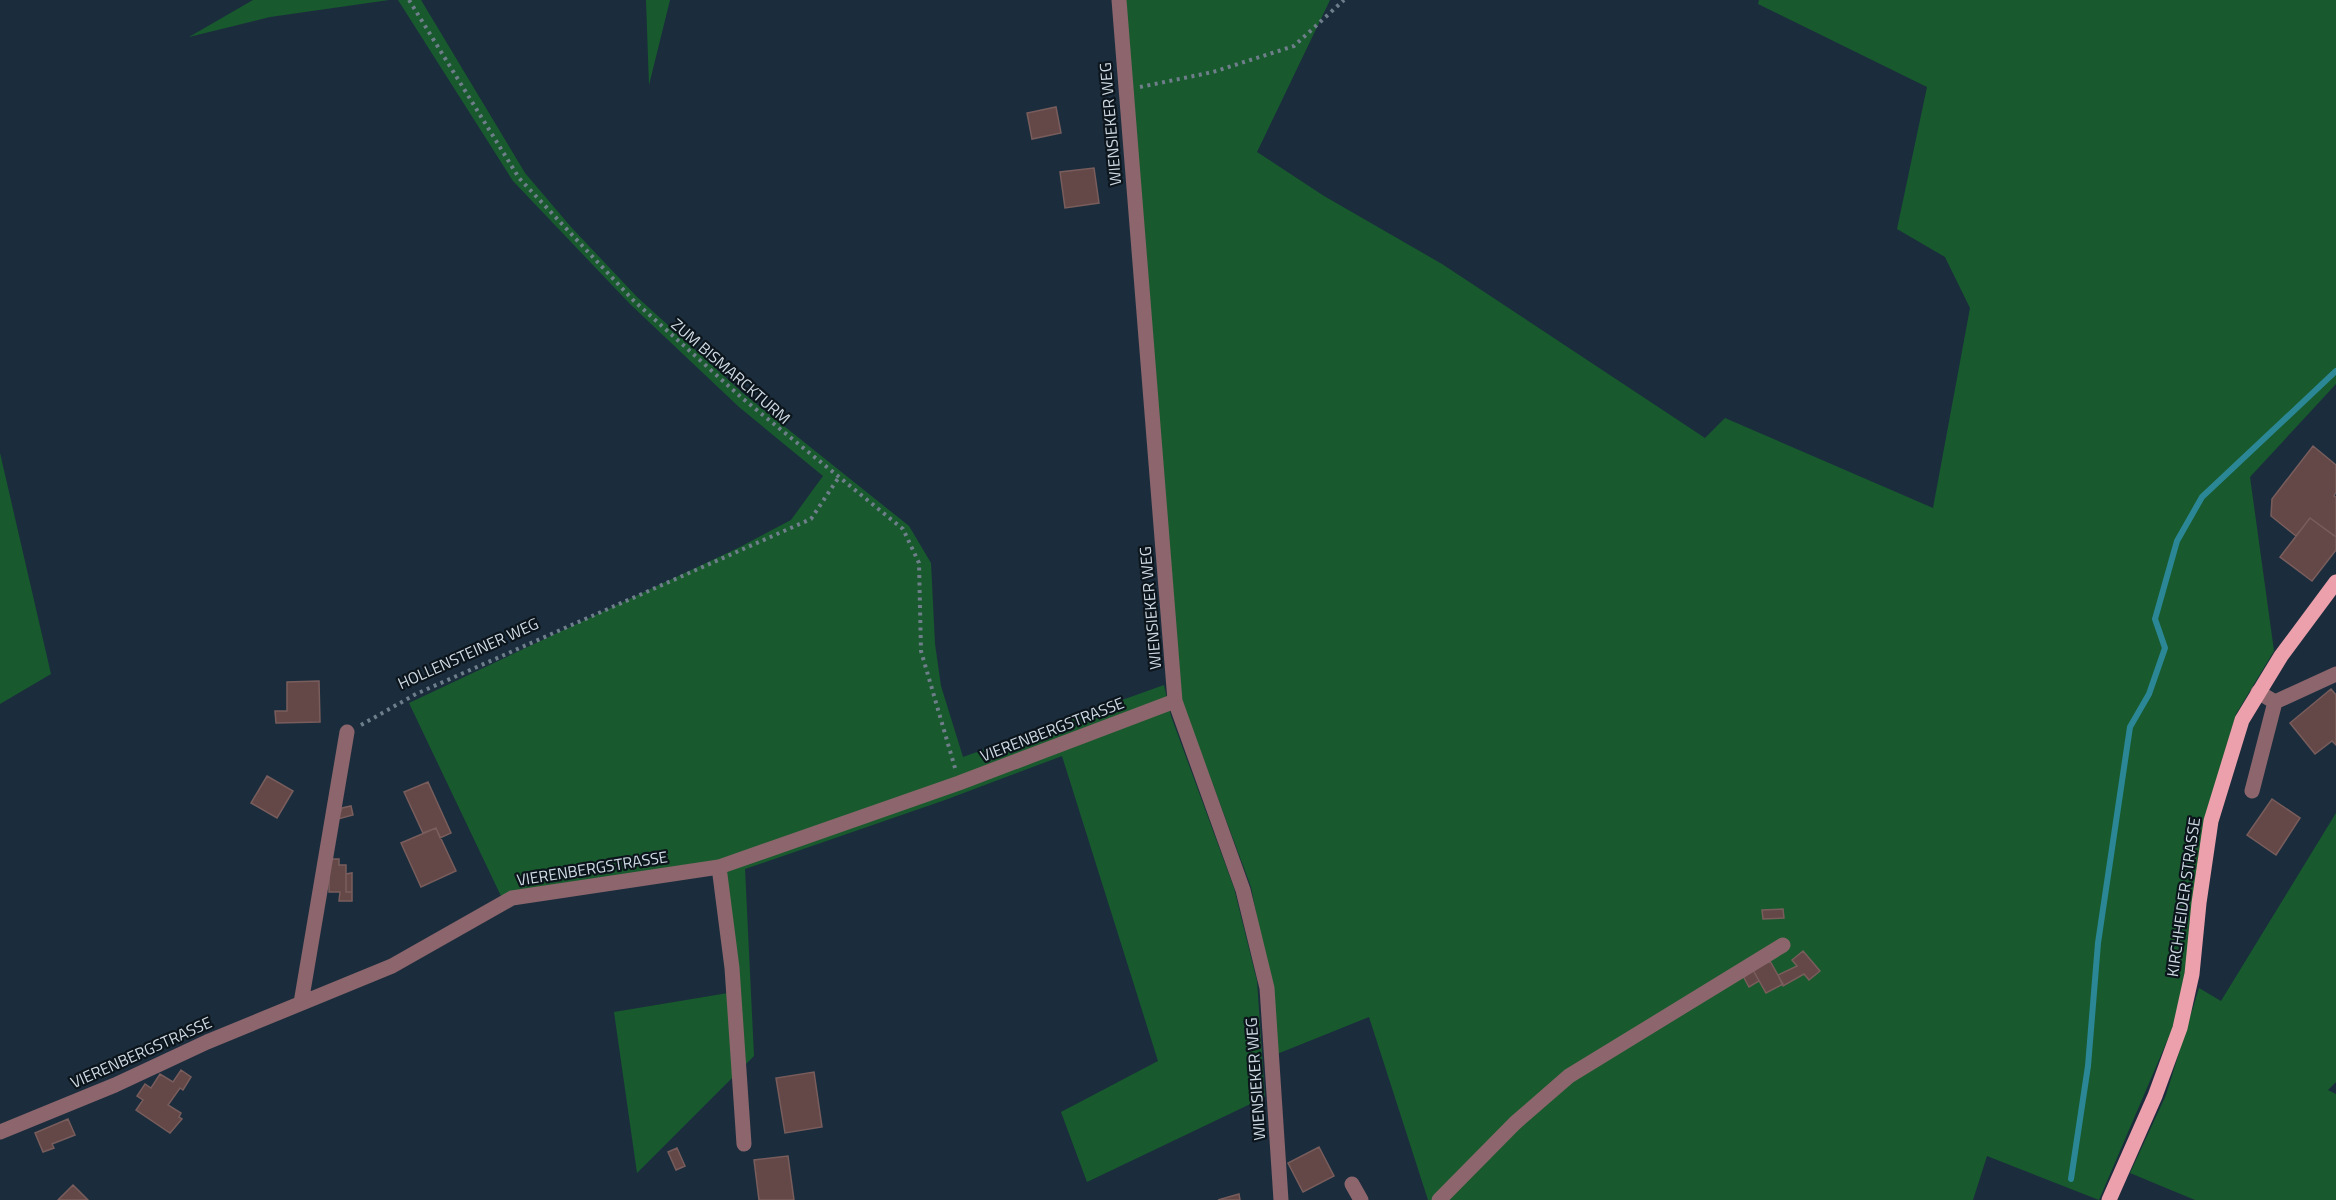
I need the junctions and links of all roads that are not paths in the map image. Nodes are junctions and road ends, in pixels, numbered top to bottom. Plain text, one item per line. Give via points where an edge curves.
1 (1119, 0) edge
2 (2336, 582) edge
3 (2336, 674) edge
4 (2258, 692) junction
5 (1176, 701) junction
6 (2275, 702) junction
7 (347, 732) road end
8 (2252, 791) dead end
9 (719, 867) junction
10 (1783, 945) dead end
11 (301, 1003) junction
12 (0, 1132) edge
13 (744, 1144) dead end
14 (1352, 1184) dead end
15 (1281, 1200) edge
16 (1361, 1200) edge
17 (1438, 1200) edge
18 (2109, 1200) edge

1 - 5 street, WIENSIEKER WEG
2 - 4 main road, KIRCHHEIDER STRASSE
3 - 6 street
4 - 6 street
4 - 18 main road, KIRCHHEIDER STRASSE via 2242,720 2211,821 2192,974 2180,1028 2156,1096
5 - 9 street, VIERENBERGSTRASSE
5 - 15 street, WIENSIEKER WEG via 1243,890 1267,988
6 - 8 street
7 - 11 street
9 - 11 street, VIERENBERGSTRASSE via 512,898 392,966
9 - 13 street via 732,968
10 - 17 street via 1569,1076
11 - 12 street, VIERENBERGSTRASSE
14 - 16 street

